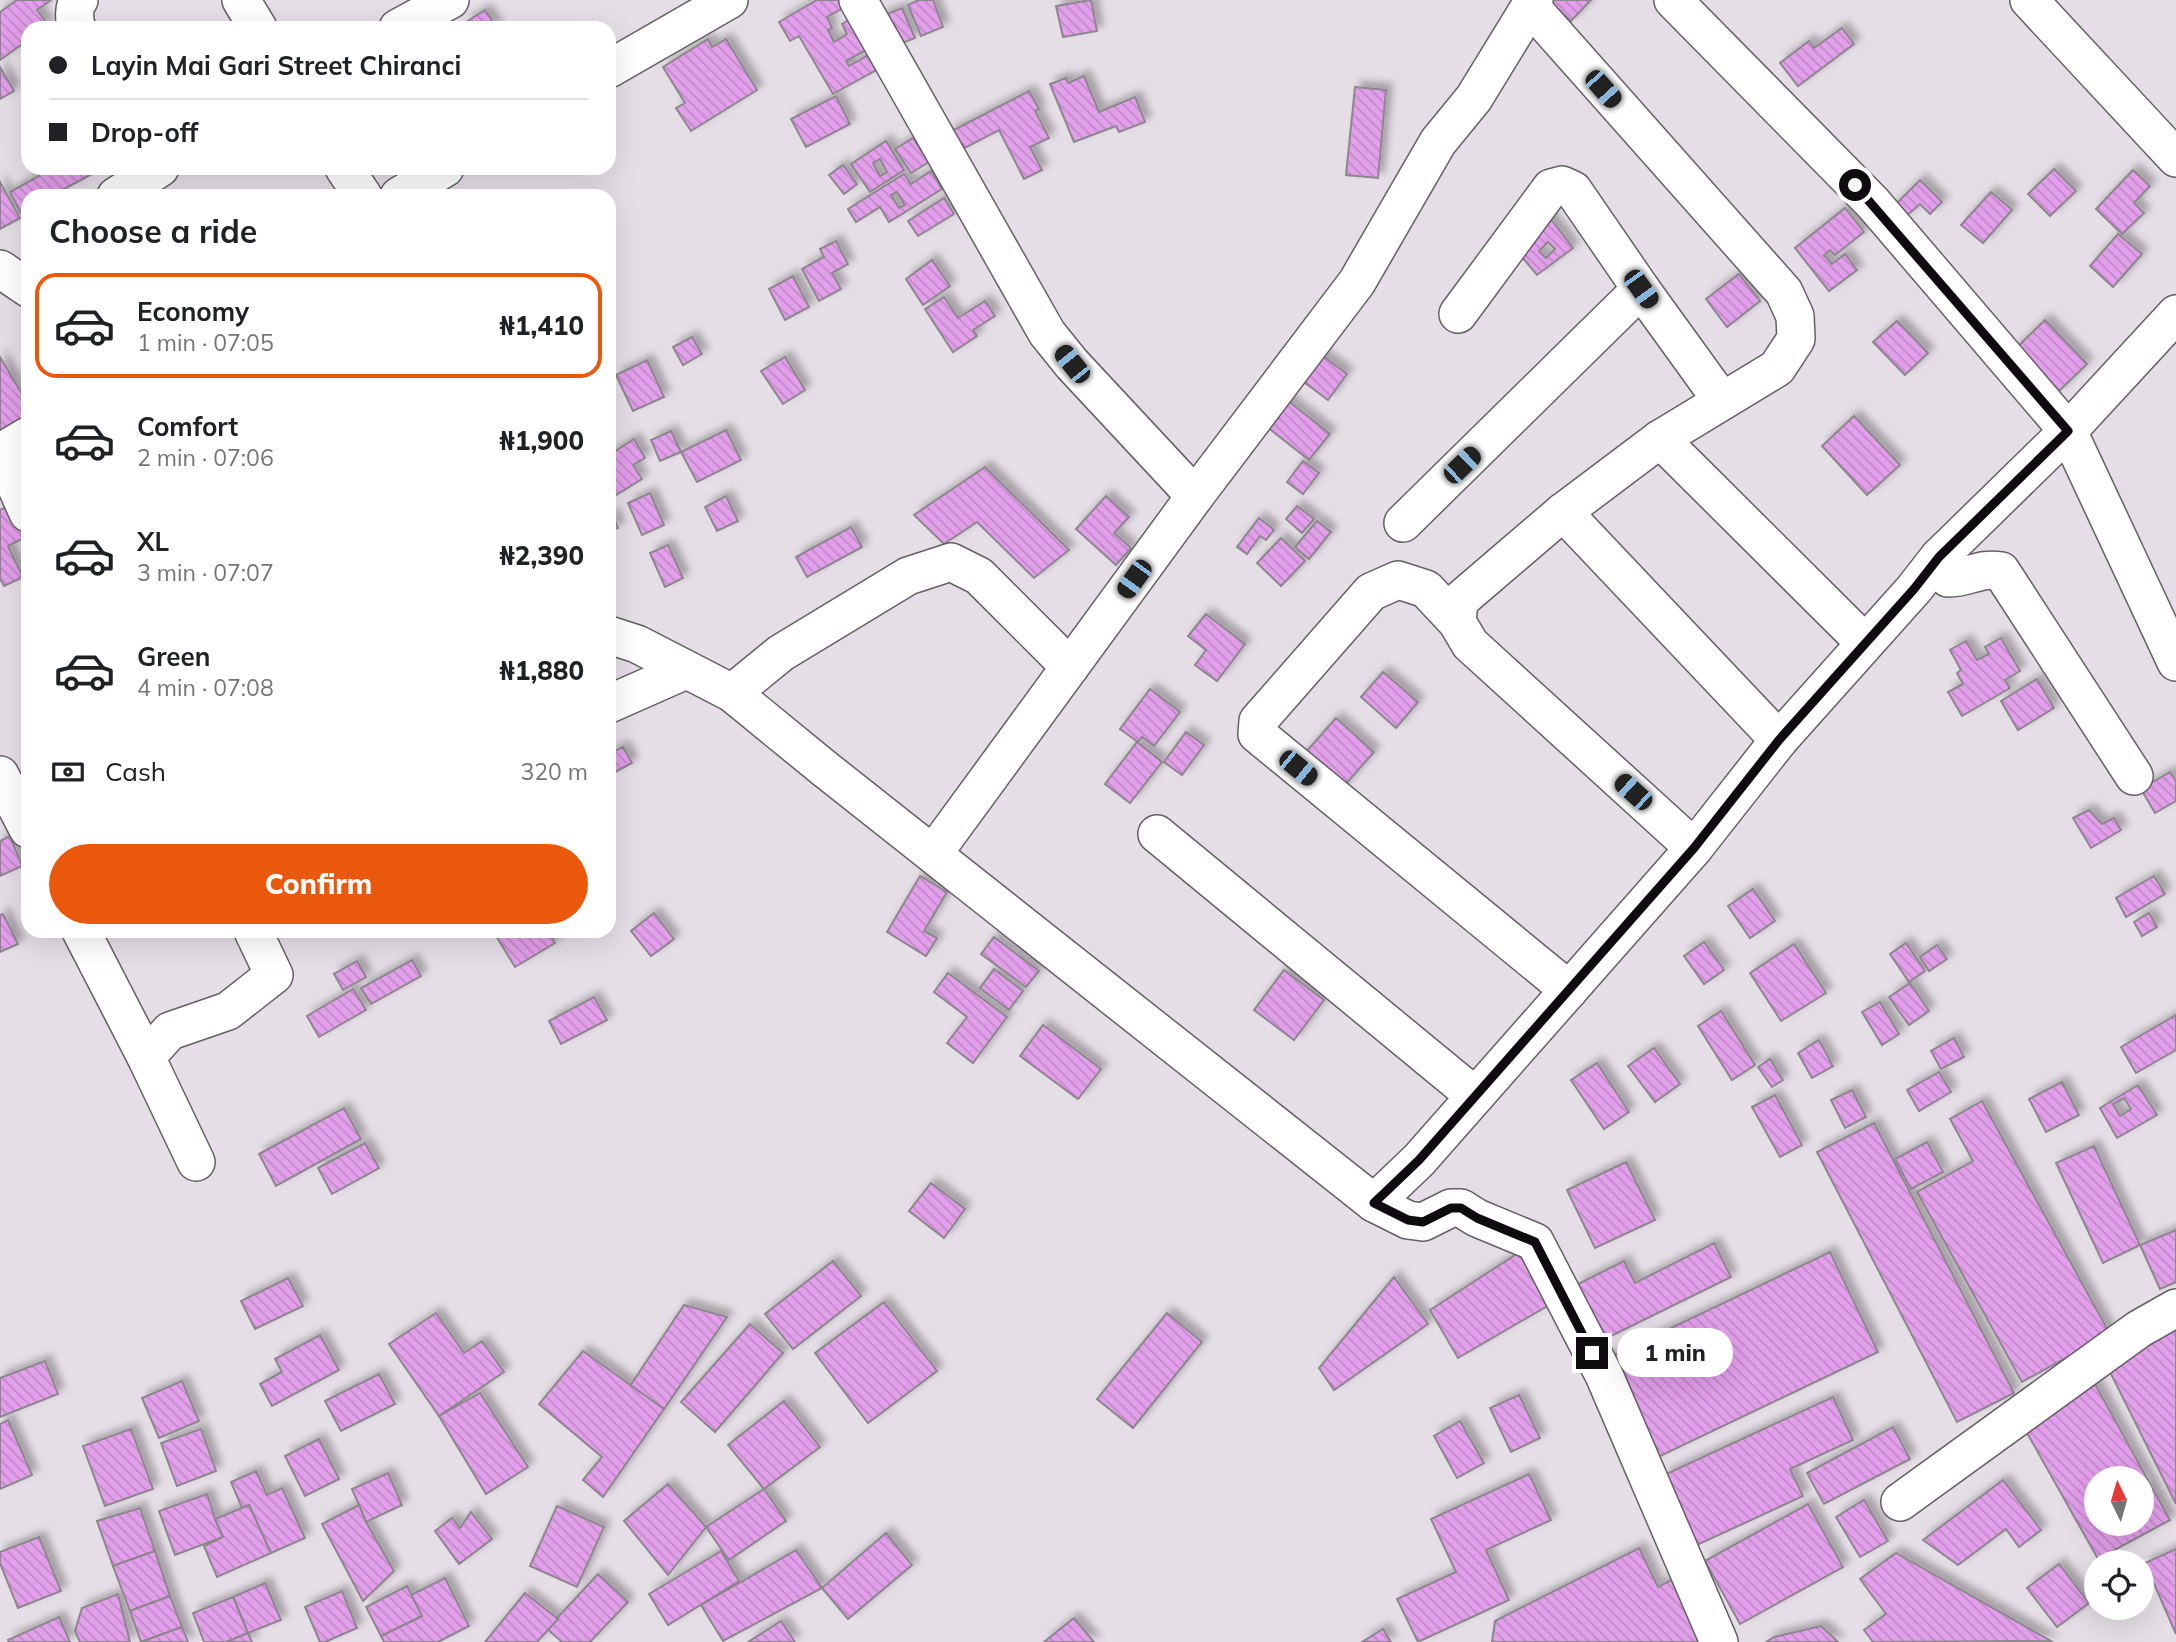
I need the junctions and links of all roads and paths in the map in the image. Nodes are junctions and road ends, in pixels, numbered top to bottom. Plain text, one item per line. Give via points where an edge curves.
1 (79, 0) edge
2 (241, 0) edge
3 (450, 0) edge
4 (729, 0) edge
5 (858, 0) edge
6 (1673, 0) edge
7 (2029, 0) edge
8 (1532, 4) edge
9 (75, 21) edge
10 (253, 21) edge
11 (411, 21) edge
12 (616, 65) edge
13 (2176, 158) edge
14 (146, 175) edge
15 (434, 175) edge
16 (126, 189) edge
17 (410, 189) edge
18 (1641, 289) junction
19 (1458, 314) dead end
20 (2176, 314) edge
21 (1722, 401) junction
22 (2068, 431) junction
23 (1660, 439) junction
24 (10, 447) edge
25 (1195, 496) junction
26 (21, 500) edge
27 (1563, 512) junction
28 (1402, 523) dead end
29 (1939, 557) junction
30 (1457, 622) junction
31 (616, 637) edge
32 (1865, 643) junction
33 (2176, 662) edge
34 (1069, 667) junction
35 (686, 670) junction
36 (732, 693) junction
37 (616, 702) edge
38 (1779, 740) junction
39 (0, 775) edge
40 (2134, 776) dead end
41 (21, 816) edge
42 (1157, 834) dead end
43 (1694, 848) junction
44 (933, 854) junction
45 (85, 938) edge
46 (256, 938) edge
47 (1569, 990) junction
48 (146, 1057) junction
49 (1475, 1096) junction
50 (196, 1162) dead end
51 (1374, 1203) junction
52 (2176, 1308) edge
53 (1900, 1502) dead end
54 (1719, 1642) edge

1 - 9 street
2 - 10 street
3 - 11 street
4 - 12 street
5 - 25 street via 1047,333
6 - 22 street via 1873,204
7 - 13 street
8 - 21 street via 1784,292 1795,316 1796,340 1777,368
8 - 25 street via 1474,98 1438,142 1357,282
14 - 16 street
15 - 17 street
18 - 19 street via 1573,190 1562,186 1551,188
18 - 21 street
18 - 28 street
20 - 22 street
21 - 23 street
22 - 29 street
22 - 33 street
23 - 27 street
23 - 32 street
24 - 26 street via 14,486
25 - 34 street
27 - 30 street via 1459,601
27 - 38 street
29 - 32 street
29 - 40 street via 1948,578 1963,578 1985,568 2001,571
30 - 43 street via 1470,644
30 - 47 street via 1426,589 1398,580 1371,592 1258,720 1256,734
31 - 35 street
32 - 38 street
34 - 36 street via 979,576 951,562 908,576 781,653
34 - 44 street
35 - 36 street
35 - 37 street
36 - 44 street
38 - 43 street
39 - 41 street
42 - 49 street
43 - 47 street
44 - 51 street
45 - 48 street
46 - 48 street via 274,975 229,1012 170,1031
47 - 49 street
48 - 50 street
49 - 51 street
51 - 54 street via 1408,1220 1423,1222 1461,1208 1535,1242 1604,1375
52 - 53 street via 2139,1329

